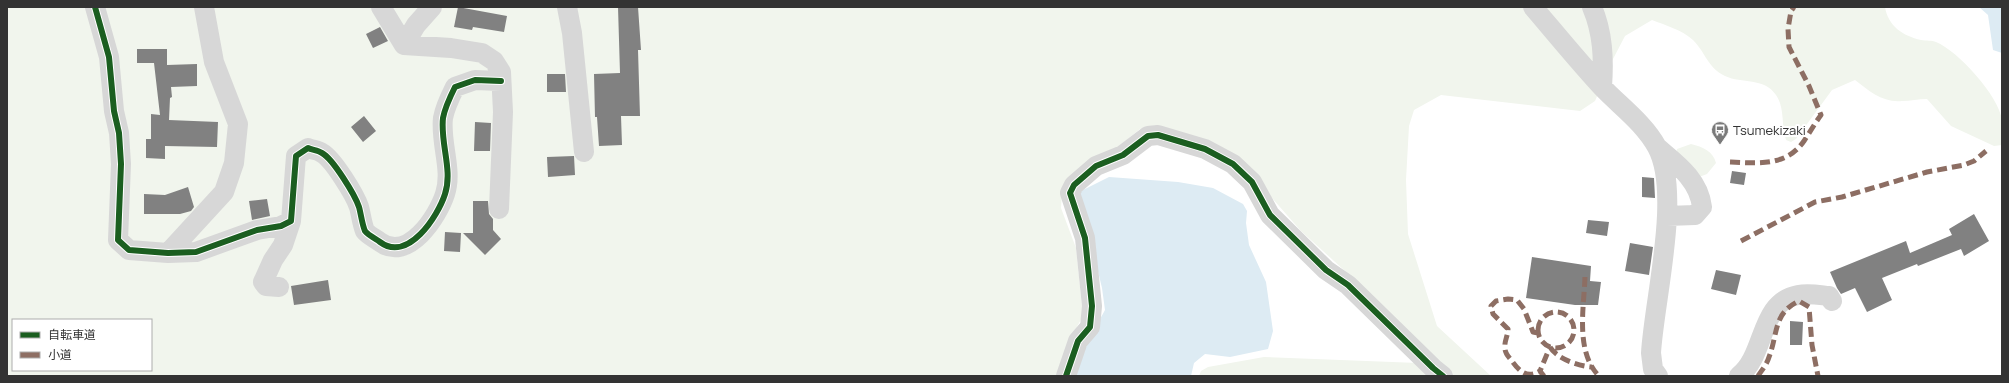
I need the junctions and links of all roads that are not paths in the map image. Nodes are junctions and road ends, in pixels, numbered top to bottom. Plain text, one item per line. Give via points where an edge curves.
1 (96, 7) edge
2 (204, 7) edge
3 (381, 7) edge
4 (432, 7) edge
5 (567, 7) edge
6 (1533, 7) edge
7 (1592, 7) edge
8 (404, 45) junction
9 (501, 81) junction
10 (1602, 87) junction
11 (1658, 148) junction
12 (584, 152) dead end
13 (499, 209) dead end
14 (1667, 216) junction
15 (291, 221) junction
16 (168, 253) junction
17 (279, 287) dead end
18 (1832, 301) dead end
19 (1652, 374) edge
20 (1066, 376) edge
21 (1443, 376) edge
22 (1740, 376) edge

1 - 16 street via 109,57 114,111 119,133 121,164 118,240 128,250
2 - 16 street via 214,62 238,124 234,163 224,192
3 - 8 street
4 - 8 street via 416,25
5 - 12 street
6 - 10 street
7 - 10 street via 1604,58
8 - 9 street via 482,53 494,61 501,72
9 - 13 street via 503,112
9 - 15 street via 475,80 455,87 443,119 448,172 446,193 433,218 409,244 395,247 384,245 366,231 349,184 323,153 308,148 296,156
10 - 11 street via 1648,133
11 - 14 street via 1666,177
11 - 14 street via 1696,185 1702,207 1695,215
14 - 19 street via 1653,323
15 - 16 street via 196,252
15 - 17 street via 283,245 263,282 266,286
18 - 22 street via 1829,296 1809,294 1792,296 1786,300 1768,319 1757,353 1750,366
20 - 21 street via 1078,341 1090,327 1092,306 1085,238 1070,193 1074,185 1096,166 1124,155 1148,136 1158,135 1205,149 1233,164 1252,182 1270,215 1326,270 1348,285

